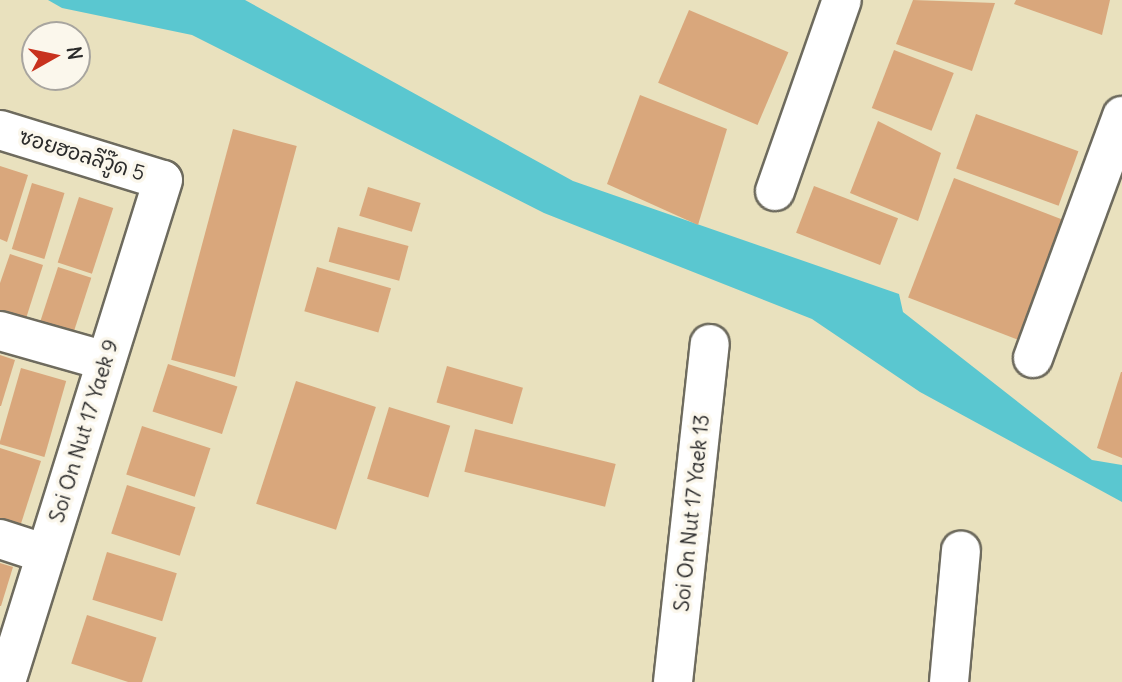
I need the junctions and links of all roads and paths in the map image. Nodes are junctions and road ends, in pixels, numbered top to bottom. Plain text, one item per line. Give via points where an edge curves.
1 (842, 0) edge
2 (1122, 116) edge
3 (0, 130) edge
4 (163, 180) joint
5 (775, 191) dead end
6 (0, 331) edge
7 (710, 344) dead end
8 (1033, 358) dead end
9 (106, 361) junction
10 (0, 539) edge
11 (961, 551) dead end
12 (46, 554) junction
13 (6, 682) edge
14 (674, 682) edge
15 (949, 682) edge

1 - 5 street
2 - 8 street
3 - 4 street, ซอยฮอลลีวู๊ด 5
4 - 9 street, Soi On Nut 17 Yaek 9
6 - 9 street
7 - 14 street, Soi On Nut 17 Yaek 13
9 - 12 street, Soi On Nut 17 Yaek 9
10 - 12 street
11 - 15 street
12 - 13 street, Soi On Nut 17 Yaek 9

